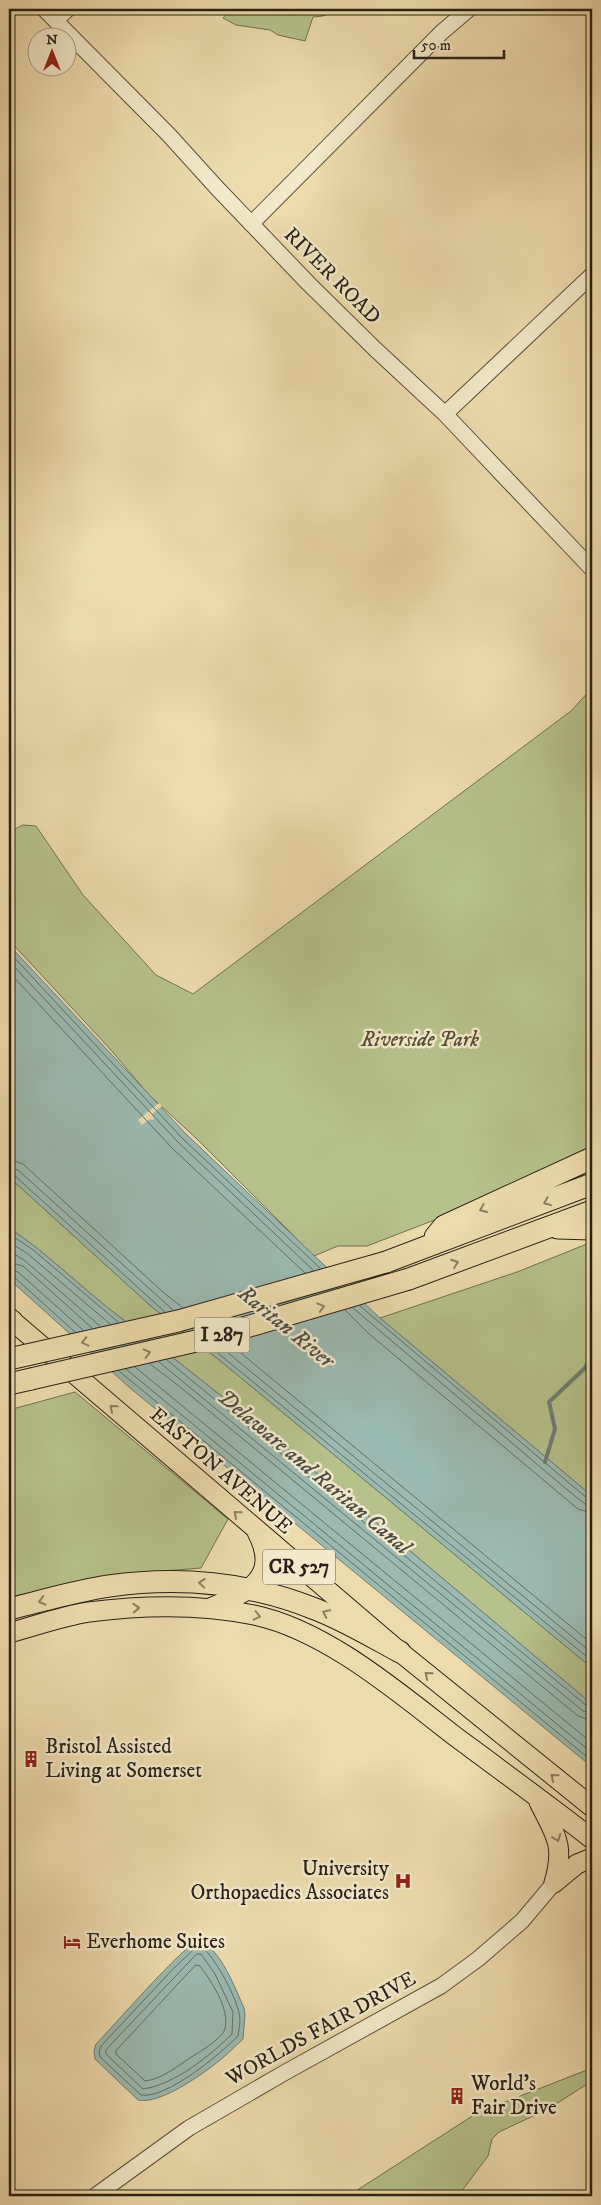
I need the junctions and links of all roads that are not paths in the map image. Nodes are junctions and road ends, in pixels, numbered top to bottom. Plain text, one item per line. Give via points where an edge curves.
1 (44, 9) edge
2 (68, 9) edge
3 (469, 9) edge
4 (56, 20) junction
5 (250, 224) junction
6 (592, 276) edge
7 (445, 414) junction
8 (592, 569) edge
9 (592, 1158) edge
10 (592, 1184) edge
11 (592, 1211) edge
12 (552, 1228) junction
13 (592, 1229) edge
14 (424, 1248) junction
15 (10, 1320) edge
16 (9, 1359) edge
17 (9, 1384) edge
18 (256, 1531) junction
19 (251, 1588) junction
20 (209, 1608) junction
21 (9, 1609) edge
22 (9, 1633) edge
23 (400, 1652) junction
24 (536, 1796) junction
25 (592, 1808) edge
26 (592, 1839) edge
27 (592, 1858) edge
28 (554, 1883) junction
29 (95, 2196) edge

1 - 4 street, RIVER ROAD
2 - 4 street
3 - 5 street
4 - 5 street, RIVER ROAD via 170,135
5 - 7 street, RIVER ROAD via 350,325
6 - 7 street
7 - 8 street, RIVER ROAD
9 -> 14 highway via 444,1226
10 -> 14 highway, I 287
11 - 12 highway, I 287
12 - 13 highway
17 -> 12 highway, I 287, bridge via 209,1338 409,1279
14 -> 16 highway, I 287, bridge via 386,1262 178,1321
18 -> 15 main road, EASTON AVENUE / CR 527
18 - 19 main road via 265,1550 265,1558 261,1576
18 - 23 main road, EASTON AVENUE / CR 527
19 - 20 main road
19 -> 21 highway via 196,1582 125,1584
23 -> 19 highway via 318,1609
22 -> 20 main road, CR 527 via 87,1612
20 -> 24 main road, CR 527 via 279,1622 335,1649
25 -> 23 main road, EASTON AVENUE / CR 527
24 - 26 main road, CR 527
24 -> 28 main road via 560,1846
27 - 28 main road via 577,1864
28 - 29 street, WORLDS FAIR DRIVE via 522,1921 442,1986 189,2128

